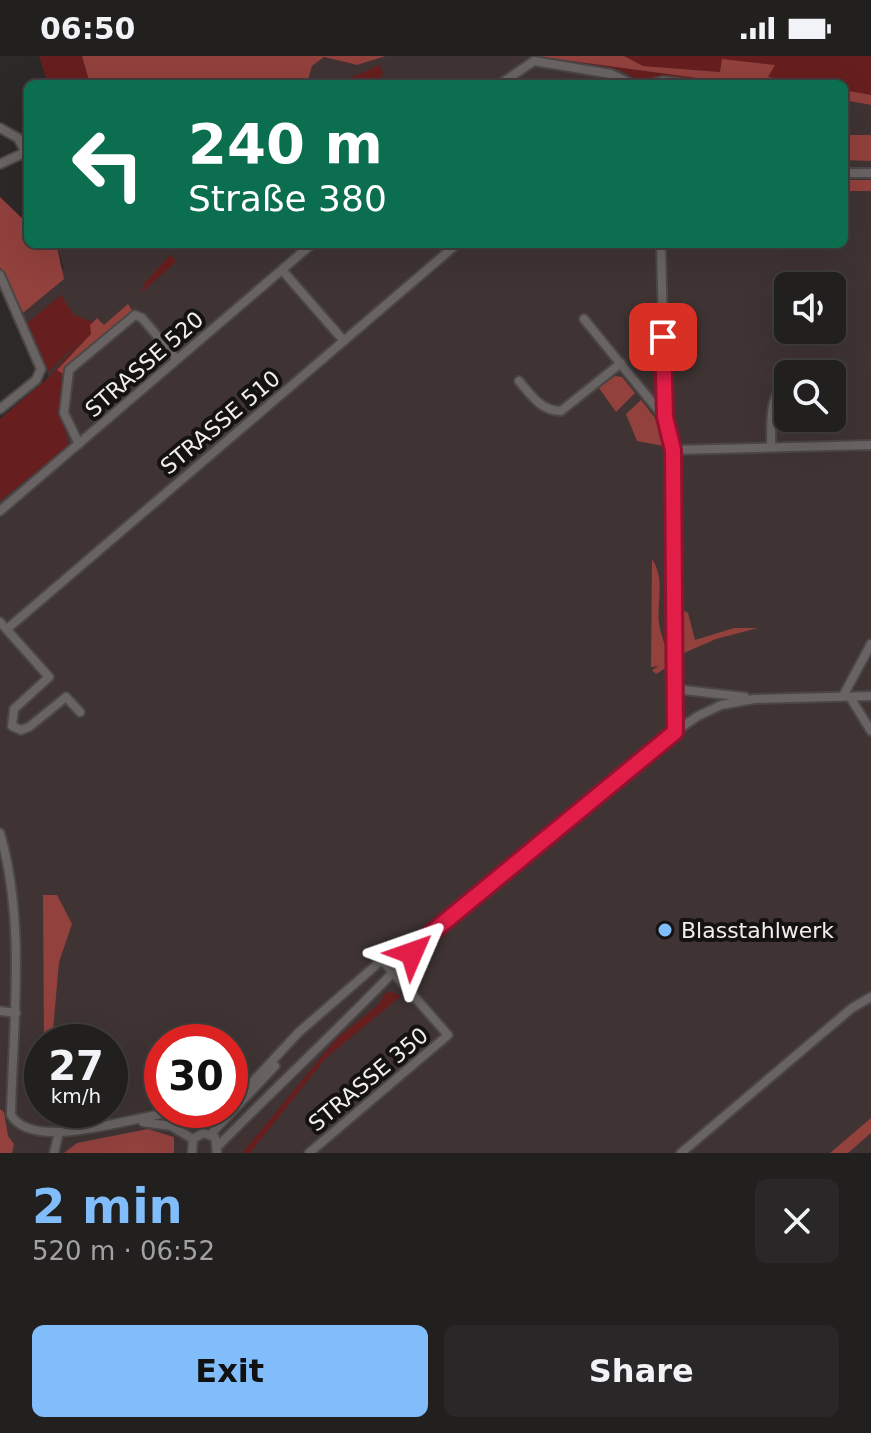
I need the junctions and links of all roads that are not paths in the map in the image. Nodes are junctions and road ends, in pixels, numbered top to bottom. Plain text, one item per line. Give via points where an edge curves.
1 (513, 80) edge
2 (624, 80) edge
3 (0, 128) edge
4 (24, 148) edge
5 (24, 152) edge
6 (0, 164) edge
7 (848, 173) edge
8 (871, 173) edge
9 (307, 248) edge
10 (452, 248) edge
11 (661, 248) edge
12 (282, 270) junction
13 (0, 275) edge
14 (584, 319) dead end
15 (344, 341) junction
16 (176, 358) junction
17 (621, 363) junction
18 (519, 381) dead end
19 (774, 399) edge
20 (0, 409) edge
21 (665, 417) junction
22 (79, 444) junction
23 (871, 445) edge
24 (771, 446) junction
25 (673, 450) junction
26 (0, 511) edge
27 (3, 626) edge
28 (871, 644) edge
29 (675, 689) junction
30 (846, 696) junction
31 (871, 696) edge
32 (754, 699) junction
33 (80, 712) dead end
34 (871, 731) edge
35 (675, 732) junction
36 (0, 833) edge
37 (430, 934) junction
38 (382, 960) junction
39 (393, 973) junction
40 (871, 997) edge
41 (0, 1011) edge
42 (16, 1013) junction
43 (299, 1032) junction
44 (248, 1087) edge
45 (144, 1121) edge
46 (139, 1122) junction
47 (211, 1134) junction
48 (58, 1136) junction
49 (193, 1139) junction
50 (218, 1149) edge
51 (190, 1152) edge
52 (54, 1153) edge
53 (309, 1153) edge
54 (681, 1153) edge

1 - 2 street via 534,61
3 - 4 street
5 - 6 street
7 - 8 street
9 - 12 street, STRASSE 520
10 - 15 street, STRASSE 510
11 - 21 street
12 - 15 street
12 - 16 street, STRASSE 520
13 - 20 street via 41,369 36,380
14 - 17 street
15 - 27 street, STRASSE 510
16 - 22 street, STRASSE 520
16 - 22 street via 135,315 69,370 64,413
17 - 18 street via 561,411 540,405
17 - 21 street
19 - 24 street
21 - 25 street
22 - 26 street, STRASSE 520
23 - 24 street
24 - 25 street
25 - 29 street
27 - 33 street via 49,677 14,709 12,726 29,727 66,697
28 - 30 street
29 - 32 street
29 - 35 street
30 - 31 street
30 - 32 street
30 - 34 street
32 - 35 street via 721,705
35 - 37 street
36 - 42 street via 12,891
37 - 38 street
37 - 39 street
38 - 39 street, STRASSE 350
38 - 43 street
39 - 50 street
39 - 53 street, STRASSE 350 via 448,1035
40 - 54 street
41 - 42 street
42 - 48 street via 11,1115 27,1130
43 - 44 street
43 - 47 street
45 - 46 street
46 - 48 street
46 - 49 street via 171,1126
47 - 49 street
47 - 50 street
48 - 52 street
49 - 51 street

